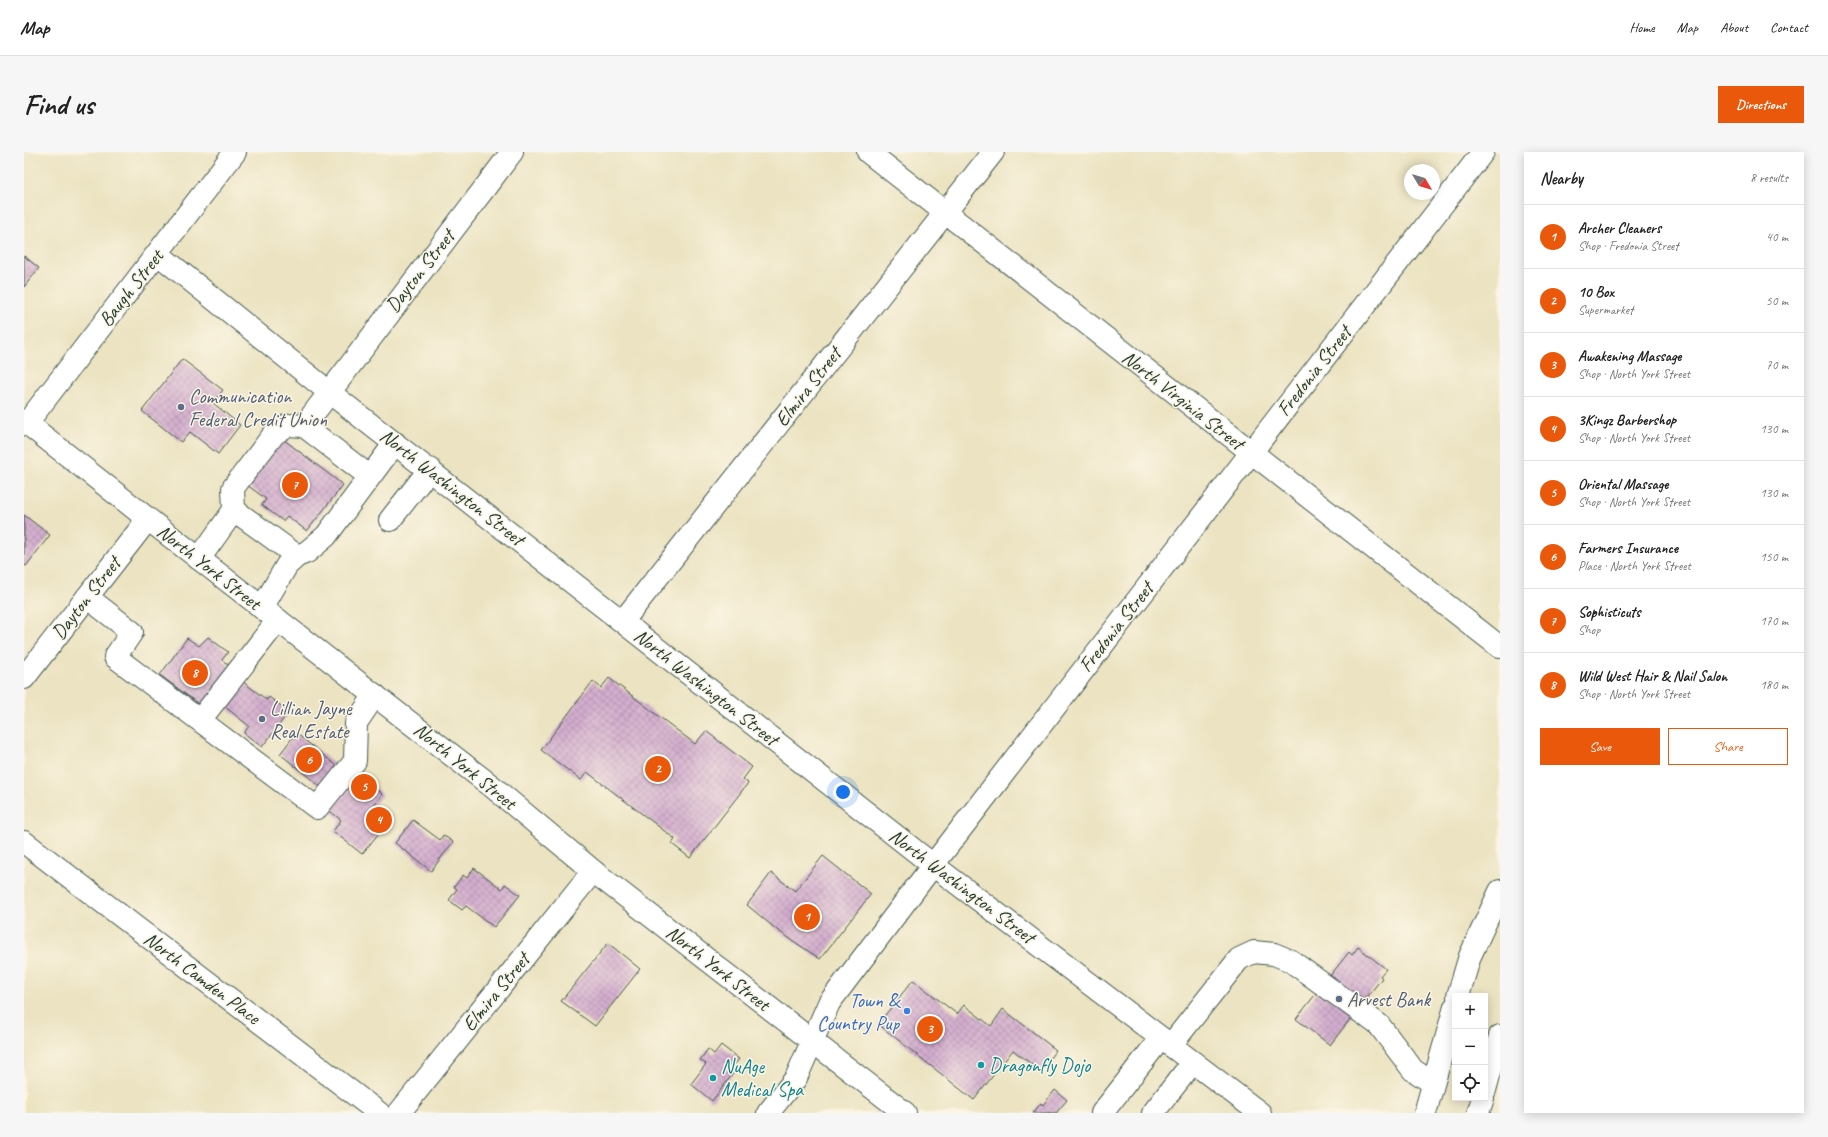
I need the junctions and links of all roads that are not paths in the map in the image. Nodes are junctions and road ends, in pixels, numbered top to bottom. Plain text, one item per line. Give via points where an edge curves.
1 (235, 152) edge
2 (512, 152) edge
3 (868, 152) edge
4 (993, 152) edge
5 (1483, 152) edge
6 (945, 212) junction
7 (158, 254) junction
8 (329, 392) junction
9 (25, 422) edge
10 (304, 426) junction
11 (396, 443) junction
12 (1251, 453) junction
13 (430, 469) junction
14 (369, 476) junction
15 (234, 510) junction
16 (148, 519) junction
17 (390, 520) dead end
18 (297, 556) junction
19 (199, 559) junction
20 (87, 597) junction
21 (270, 614) junction
22 (623, 621) junction
23 (1500, 646) edge
24 (24, 678) edge
25 (375, 694) junction
26 (200, 720) junction
27 (24, 842) edge
28 (933, 865) junction
29 (593, 871) junction
30 (1500, 891) edge
31 (1459, 993) edge
32 (1452, 1017) edge
33 (1500, 1036) edge
34 (813, 1042) junction
35 (1166, 1042) junction
36 (1193, 1062) junction
37 (1488, 1079) edge
38 (1433, 1083) junction
39 (1482, 1101) edge
40 (379, 1113) edge
41 (399, 1113) edge
42 (768, 1113) edge
43 (904, 1113) edge
44 (1102, 1113) edge
45 (1153, 1113) edge
46 (1260, 1113) edge
47 (1425, 1113) edge
48 (1478, 1113) edge

1 - 7 street, Baugh Street
2 - 8 street, Dayton Street
3 - 6 street, North Virginia Street
4 - 6 street, Elmira Street
5 - 12 street, Fredonia Street
6 - 12 street, North Virginia Street
6 - 22 street, Elmira Street
7 - 8 street, North Washington Street
7 - 9 street, Baugh Street
8 - 10 street, Dayton Street
8 - 11 street, North Washington Street
9 - 16 street, North York Street
10 - 14 street
10 - 15 street via 288,425 274,434 233,488
11 - 13 street, North Washington Street
11 - 14 street
12 - 23 street, North Virginia Street
12 - 28 street, Fredonia Street
13 - 17 street
13 - 22 street, North Washington Street
14 - 18 street via 326,536 307,552
15 - 18 street
15 - 19 street
16 - 19 street, North York Street
16 - 20 street, Dayton Street
18 - 21 street via 287,565
19 - 21 street, North York Street
20 - 24 street, Dayton Street
20 - 26 street via 132,632 115,657
21 - 25 street, North York Street
21 - 26 street
22 - 28 street, North Washington Street
25 - 26 street via 356,723 355,761 317,808
25 - 29 street, North York Street via 494,788
27 - 40 street, North Camden Place
28 - 34 street, Fredonia Street via 829,1003
28 - 35 street, North Washington Street
29 - 34 street, North York Street
29 - 41 street, Elmira Street
30 - 31 street via 1470,956
32 - 38 street
33 - 37 street
34 - 42 street, Fredonia Street via 796,1078
34 - 43 street, North York Street
35 - 36 street, North Washington Street
35 - 38 street via 1239,959 1254,952 1274,954 1291,961 1378,1025 1413,1070
35 - 44 street
36 - 45 street
36 - 46 street, North Washington Street
38 - 47 street
39 - 48 street

